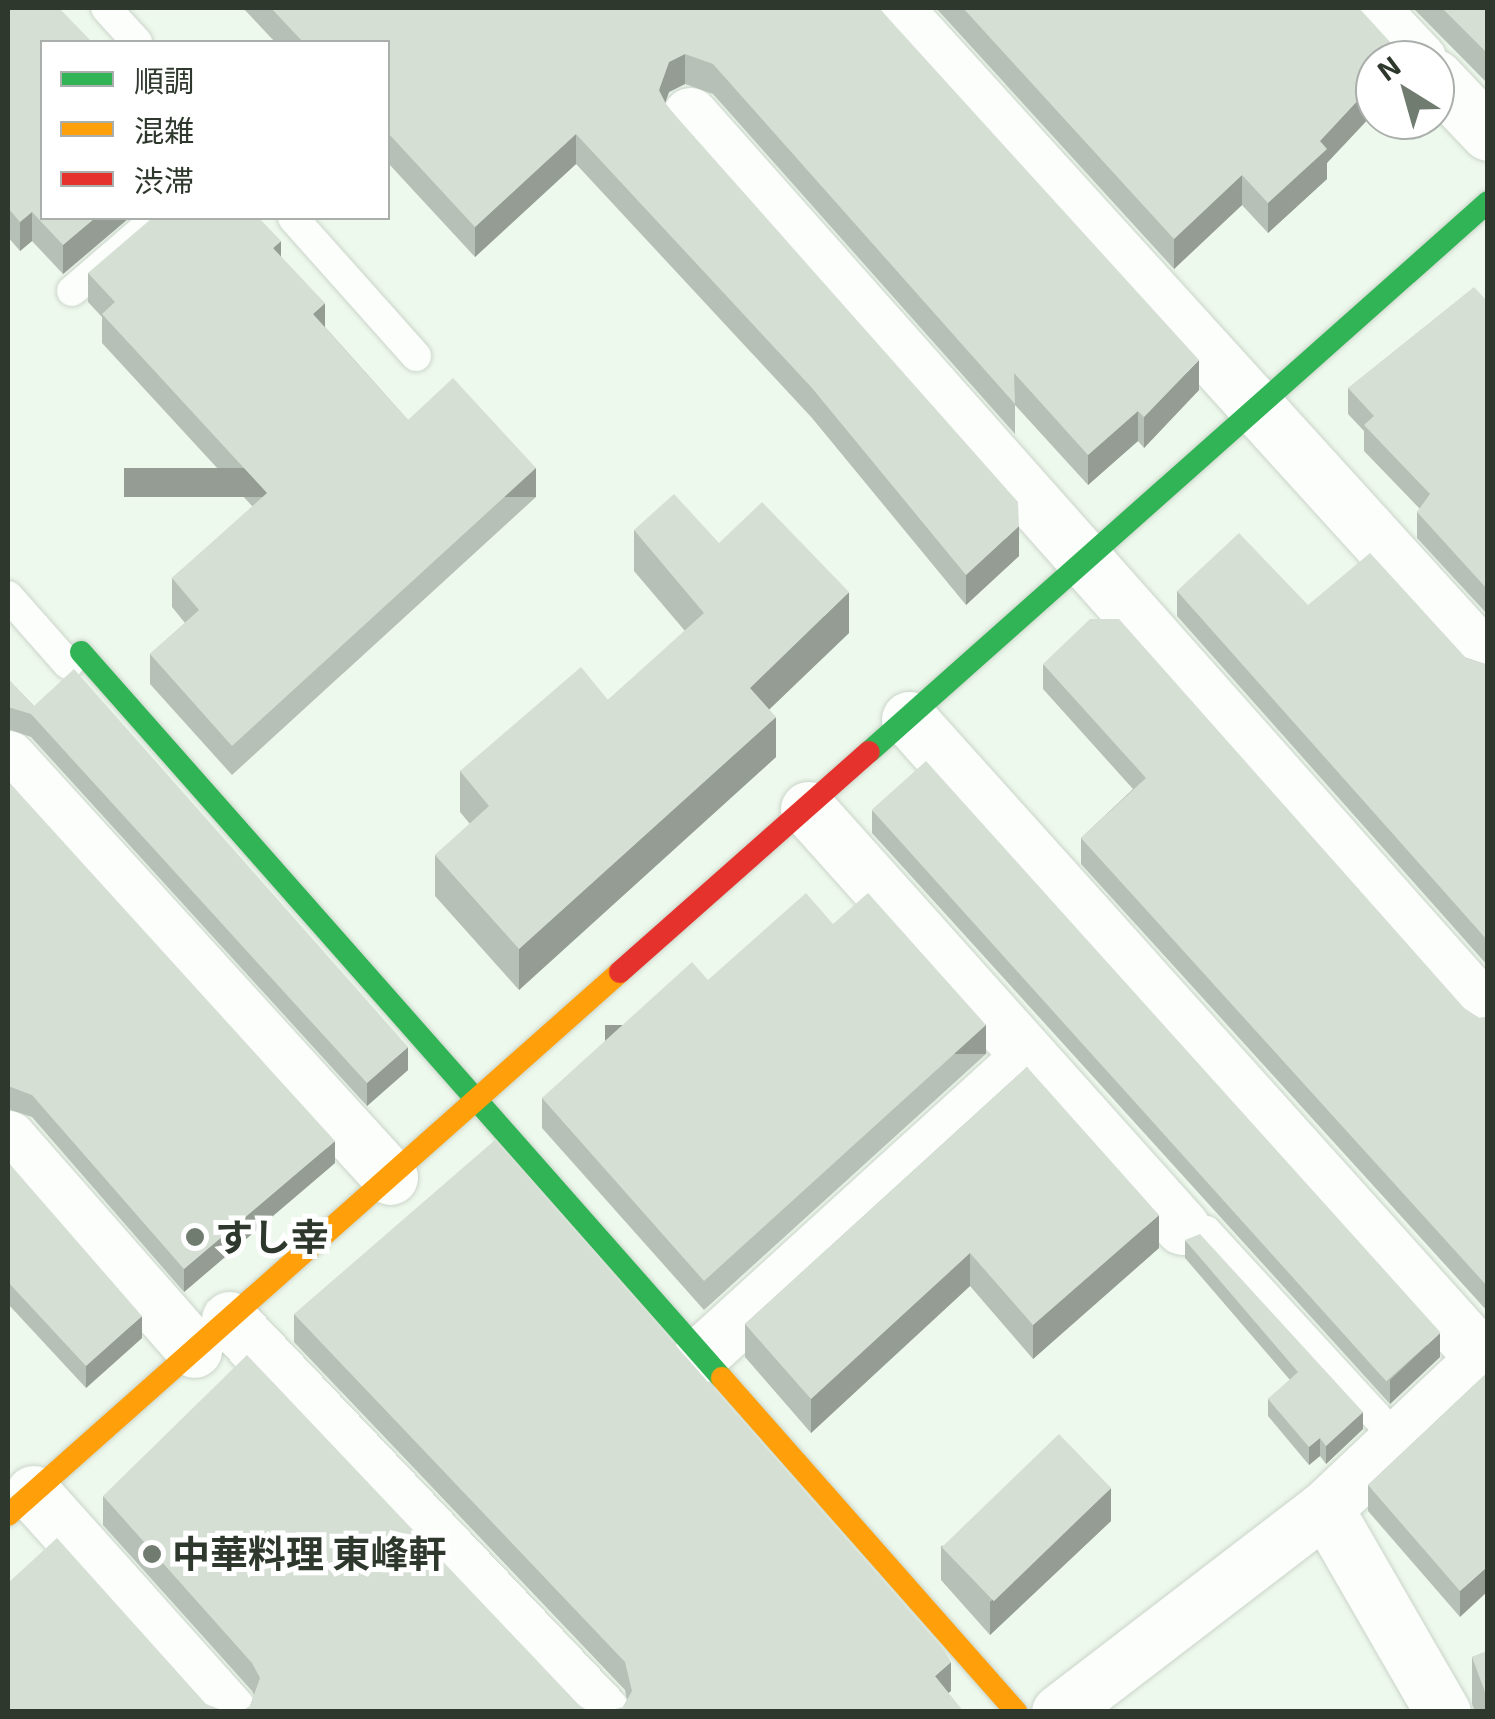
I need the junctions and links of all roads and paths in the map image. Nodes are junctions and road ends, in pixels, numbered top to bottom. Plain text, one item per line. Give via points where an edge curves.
1 (106, 8) edge
2 (894, 8) edge
3 (1370, 8) edge
4 (135, 40) edge
5 (1400, 40) edge
6 (1455, 98) edge
7 (690, 115) dead end
8 (1488, 133) edge
9 (1488, 202) edge
10 (155, 220) edge
11 (295, 220) edge
12 (72, 291) dead end
13 (416, 356) dead end
14 (1260, 405) junction
15 (1082, 565) junction
16 (8, 596) edge
17 (74, 658) joint
18 (1488, 662) edge
19 (909, 719) junction
20 (8, 758) edge
21 (808, 809) junction
22 (1488, 1014) edge
23 (1029, 1058) junction
24 (476, 1100) junction
25 (8, 1138) edge
26 (390, 1177) junction
27 (1182, 1227) joint
28 (212, 1335) junction
29 (701, 1355) junction
30 (1485, 1356) edge
31 (1397, 1439) junction
32 (20, 1504) edge
33 (1325, 1508) junction
34 (229, 1712) edge
35 (602, 1712) edge
36 (1016, 1712) edge
37 (1058, 1712) edge
38 (1444, 1712) edge

1 - 4 lane
2 - 14 street
3 - 5 street
6 - 8 street
7 - 15 street
9 - 14 street
10 - 12 lane
11 - 13 lane
14 - 15 street
14 - 18 street
15 - 19 street
15 - 22 street
16 - 17 lane
17 - 24 street
19 - 21 street
19 - 30 street
20 - 26 street
21 - 23 street
21 - 24 street
23 - 27 street
23 - 29 street
24 - 26 street
24 - 29 street
25 - 28 street
26 - 28 street
27 - 31 lane via 1206,1231
28 - 32 street
28 - 35 street
29 - 36 street
30 - 31 street
31 - 33 street
32 - 34 street
33 - 37 street
33 - 38 street

